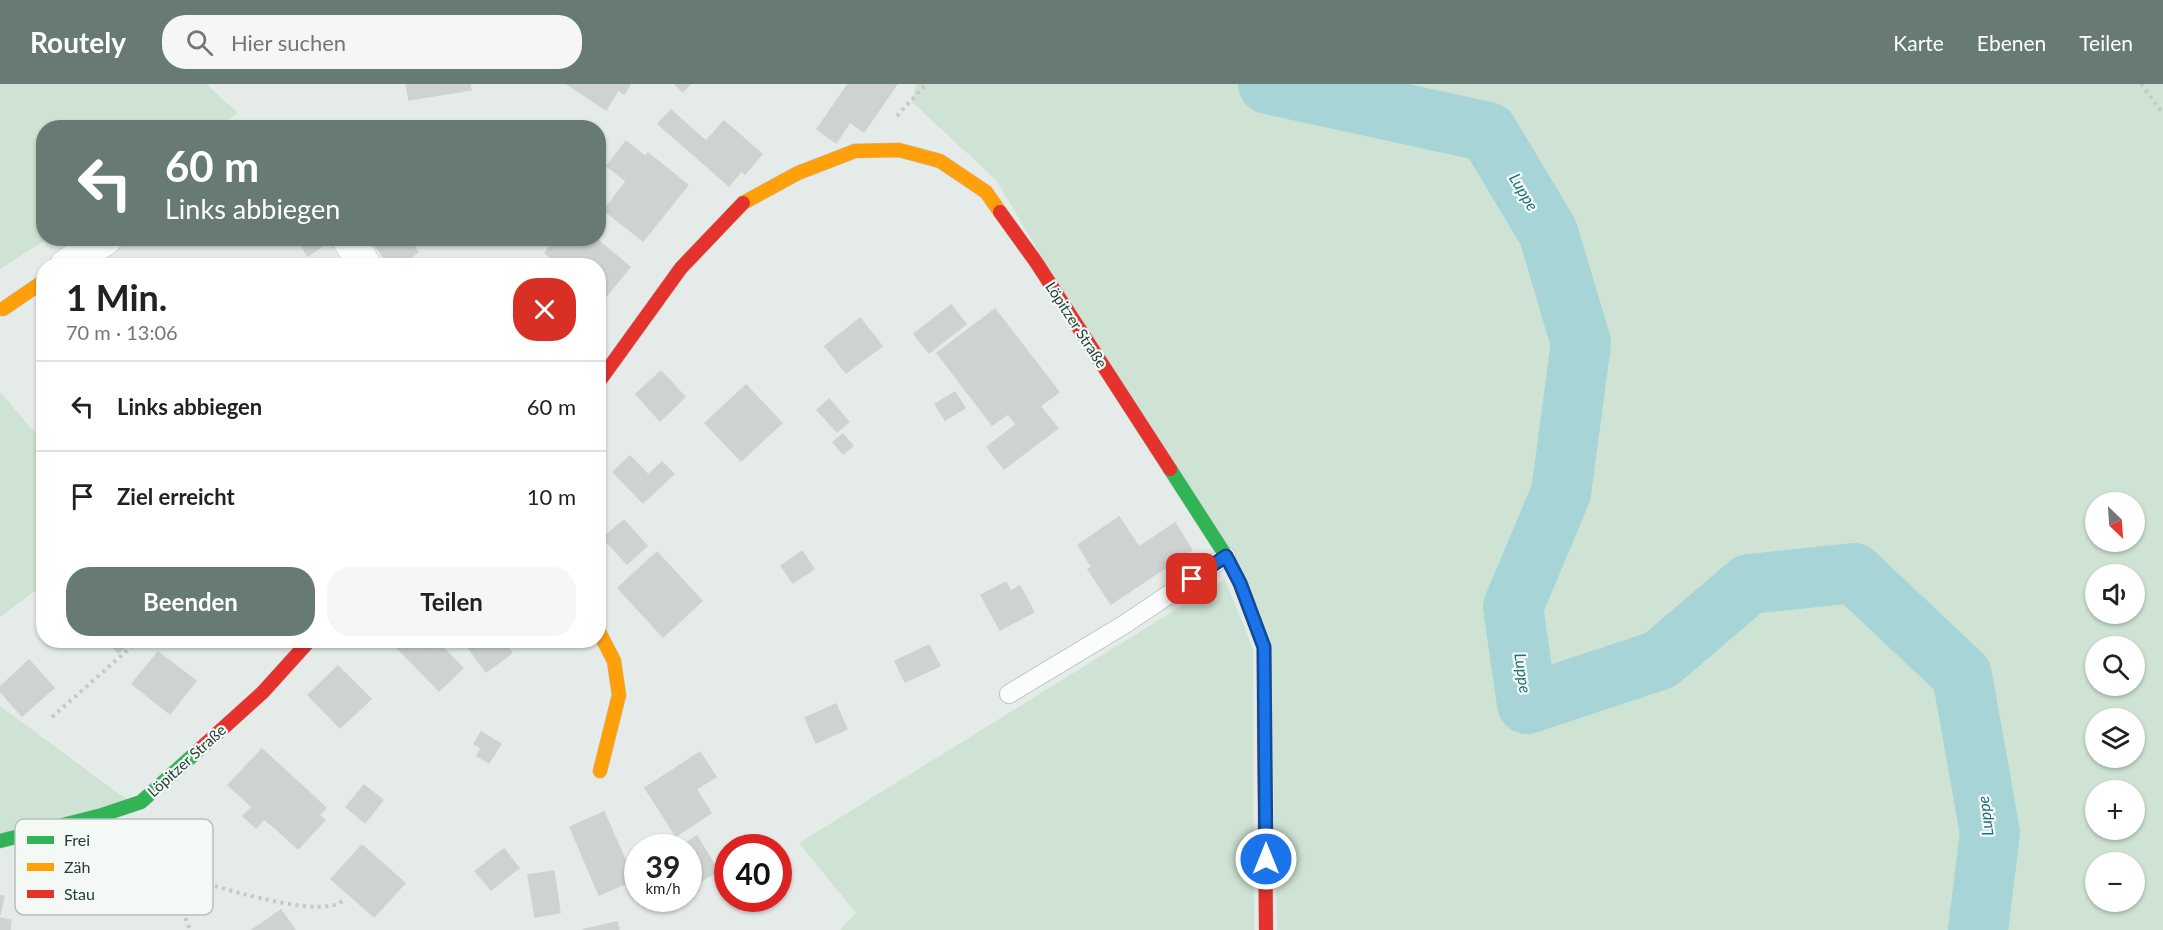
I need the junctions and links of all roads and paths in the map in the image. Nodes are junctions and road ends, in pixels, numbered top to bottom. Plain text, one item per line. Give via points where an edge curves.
1 (926, 84) edge
2 (2141, 84) edge
3 (902, 112) dead end
4 (2163, 114) edge
5 (95, 246) edge
6 (77, 258) edge
7 (36, 286) edge
8 (3, 309) dead end
9 (606, 372) edge
10 (1226, 556) junction
11 (606, 646) edge
12 (130, 648) edge
13 (303, 648) edge
14 (1009, 694) dead end
15 (52, 717) dead end
16 (600, 771) dead end
17 (141, 802) junction
18 (86, 819) edge
19 (148, 819) edge
20 (15, 837) edge
21 (0, 841) edge
22 (215, 886) dead end
23 (342, 902) dead end
24 (184, 915) edge
25 (190, 930) edge
26 (1266, 930) edge

1 - 3 path
2 - 4 path
5 - 6 street
7 - 8 street
9 - 10 street, Löpitzer Straße via 681,268 745,201 798,173 855,151 899,150 940,161 986,192 1036,262
10 - 14 lane via 1125,624
10 - 26 street, Löpitzer Straße via 1264,647
11 - 16 street via 614,661 619,695
12 - 15 path
13 - 17 street, Löpitzer Straße via 263,692
17 - 18 street, Löpitzer Straße
17 - 19 path
20 - 21 street, Löpitzer Straße
22 - 23 path via 302,906 327,908
24 - 25 path

